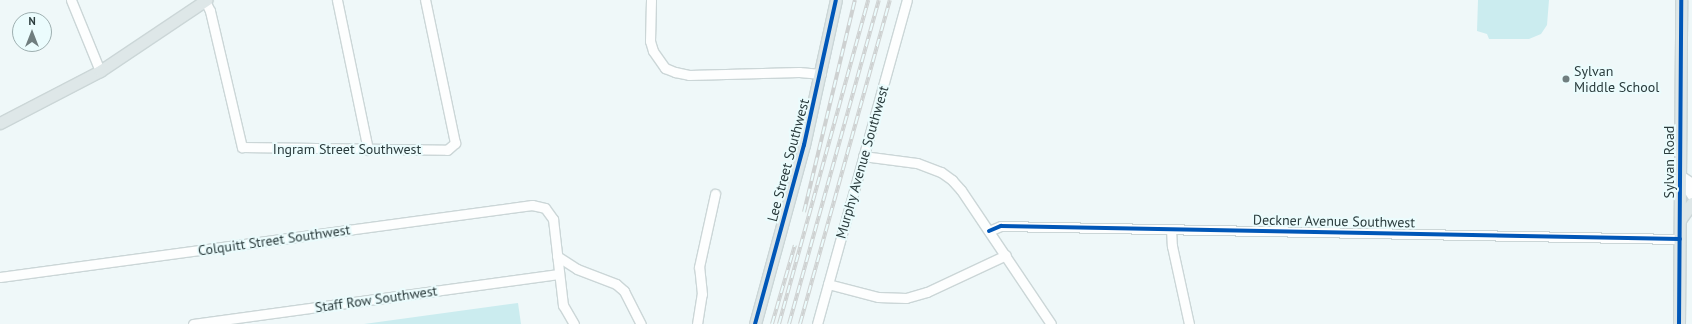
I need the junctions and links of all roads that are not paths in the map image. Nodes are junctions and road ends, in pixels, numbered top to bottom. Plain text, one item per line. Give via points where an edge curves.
1 (71, 0) edge
2 (205, 0) edge
3 (337, 0) edge
4 (425, 0) edge
5 (651, 0) edge
6 (836, 0) edge
7 (907, 0) edge
8 (1681, 0) edge
9 (100, 71) junction
10 (822, 74) junction
11 (0, 123) edge
12 (368, 150) junction
13 (863, 156) junction
14 (1680, 175) junction
15 (1692, 175) edge
16 (1692, 183) edge
17 (715, 194) dead end
18 (1692, 196) edge
19 (1692, 203) edge
20 (1680, 220) junction
21 (1170, 229) junction
22 (989, 231) junction
23 (1680, 239) junction
24 (1006, 255) junction
25 (557, 256) junction
26 (559, 274) junction
27 (0, 277) edge
28 (828, 284) junction
29 (193, 324) edge
30 (574, 324) edge
31 (640, 324) edge
32 (696, 324) edge
33 (755, 324) edge
34 (817, 324) edge
35 (1051, 324) edge
36 (1189, 324) edge
37 (1679, 324) edge

1 - 9 street
2 - 9 main road
2 - 12 street, Ingram Street Southwest via 210,11 240,143 246,148
3 - 12 street
4 - 12 street, Ingram Street Southwest via 455,143 447,150
5 - 10 street via 650,41 665,68 689,76 799,72
6 - 10 main road, Lee Street Southwest
7 - 13 street, Murphy Avenue Southwest
8 - 14 main road, Sylvan Road
9 - 11 main road
10 - 33 main road, Lee Street Southwest
13 - 22 street via 917,163 941,172 961,190
13 - 28 street, Murphy Avenue Southwest
14 - 15 street
14 - 16 street
14 - 18 street
14 - 20 main road, Sylvan Road
17 - 32 street via 699,267 702,294
19 - 20 main road
20 - 23 main road, Sylvan Road
21 - 22 street, Deckner Avenue Southwest via 1001,226
21 - 23 street, Deckner Avenue Southwest
21 - 36 street
22 - 24 street
23 - 37 main road, Sylvan Road
24 - 28 street via 927,292 906,298 878,297
24 - 35 street
25 - 26 street
25 - 27 street, Colquitt Street Southwest via 553,219 547,210 532,205
25 - 31 street via 577,269 616,284 624,291
26 - 29 street, Staff Row Southwest
26 - 30 street via 563,305
28 - 34 street, Murphy Avenue Southwest

